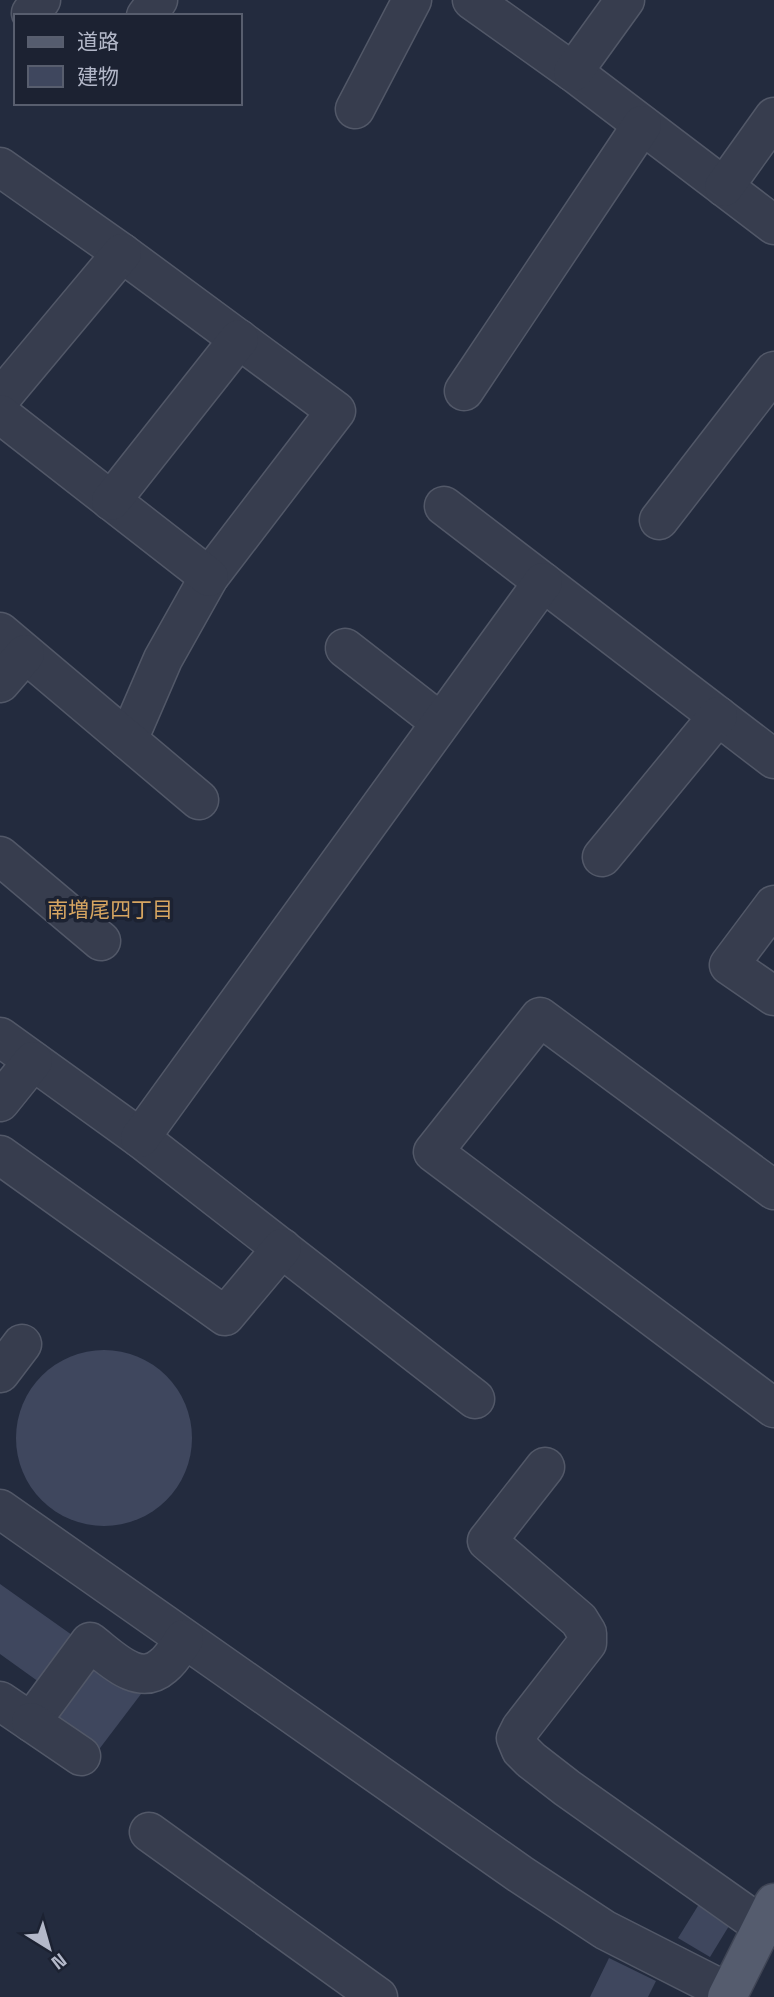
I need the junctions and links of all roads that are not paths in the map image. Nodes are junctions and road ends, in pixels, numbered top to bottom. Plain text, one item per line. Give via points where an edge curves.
1 (159, 0) edge
2 (412, 0) edge
3 (471, 0) edge
4 (625, 0) edge
5 (148, 14) edge
6 (573, 72) junction
7 (355, 109) dead end
8 (774, 117) edge
9 (642, 125) junction
10 (0, 167) edge
11 (723, 187) junction
12 (774, 225) edge
13 (122, 253) junction
14 (239, 339) junction
15 (774, 371) edge
16 (464, 391) dead end
17 (0, 399) edge
18 (0, 414) edge
19 (111, 501) junction
20 (444, 506) dead end
21 (659, 520) dead end
22 (209, 577) junction
23 (543, 582) junction
24 (12, 643) edge
25 (345, 648) dead end
26 (0, 682) edge
27 (718, 716) junction
28 (440, 722) junction
29 (128, 740) junction
30 (774, 759) edge
31 (199, 800) dead end
32 (0, 856) edge
33 (602, 858) dead end
34 (774, 905) edge
35 (101, 941) dead end
36 (774, 996) edge
37 (0, 1037) edge
38 (33, 1061) junction
39 (0, 1102) edge
40 (140, 1138) junction
41 (0, 1155) edge
42 (774, 1190) edge
43 (282, 1248) junction
44 (475, 1399) dead end
45 (774, 1408) edge
46 (545, 1467) dead end
47 (0, 1509) edge
48 (192, 1644) junction
49 (0, 1701) edge
50 (31, 1722) junction
51 (81, 1756) dead end
52 (149, 1832) dead end
53 (768, 1914) edge
54 (728, 1995) edge
55 (378, 1997) edge

1 - 5 street
2 - 7 street
3 - 6 street
4 - 6 street
6 - 9 street
8 - 11 street
9 - 11 street
9 - 16 street
10 - 13 street
11 - 12 street
13 - 14 street
13 - 17 street
14 - 19 street
14 - 22 street via 336,411
15 - 21 street
18 - 19 street
19 - 22 street
20 - 23 street
22 - 29 street via 163,659
23 - 27 street
23 - 28 street
24 - 26 street
24 - 29 street
25 - 28 street
27 - 30 street
27 - 33 street
28 - 40 street
29 - 31 street
32 - 35 street
34 - 36 street via 729,965
37 - 38 street
38 - 39 street
38 - 40 street
40 - 43 street
41 - 43 street via 225,1317
42 - 45 street via 540,1017 433,1152
43 - 44 street
46 - 53 street via 487,1541 579,1620 587,1633 586,1643 521,1728 516,1738 521,1750 567,1788
47 - 48 street
48 - 50 street via 154,1673 141,1675 90,1642
48 - 54 street via 605,1930
49 - 50 street
50 - 51 street
52 - 55 street
53 - 54 main road

